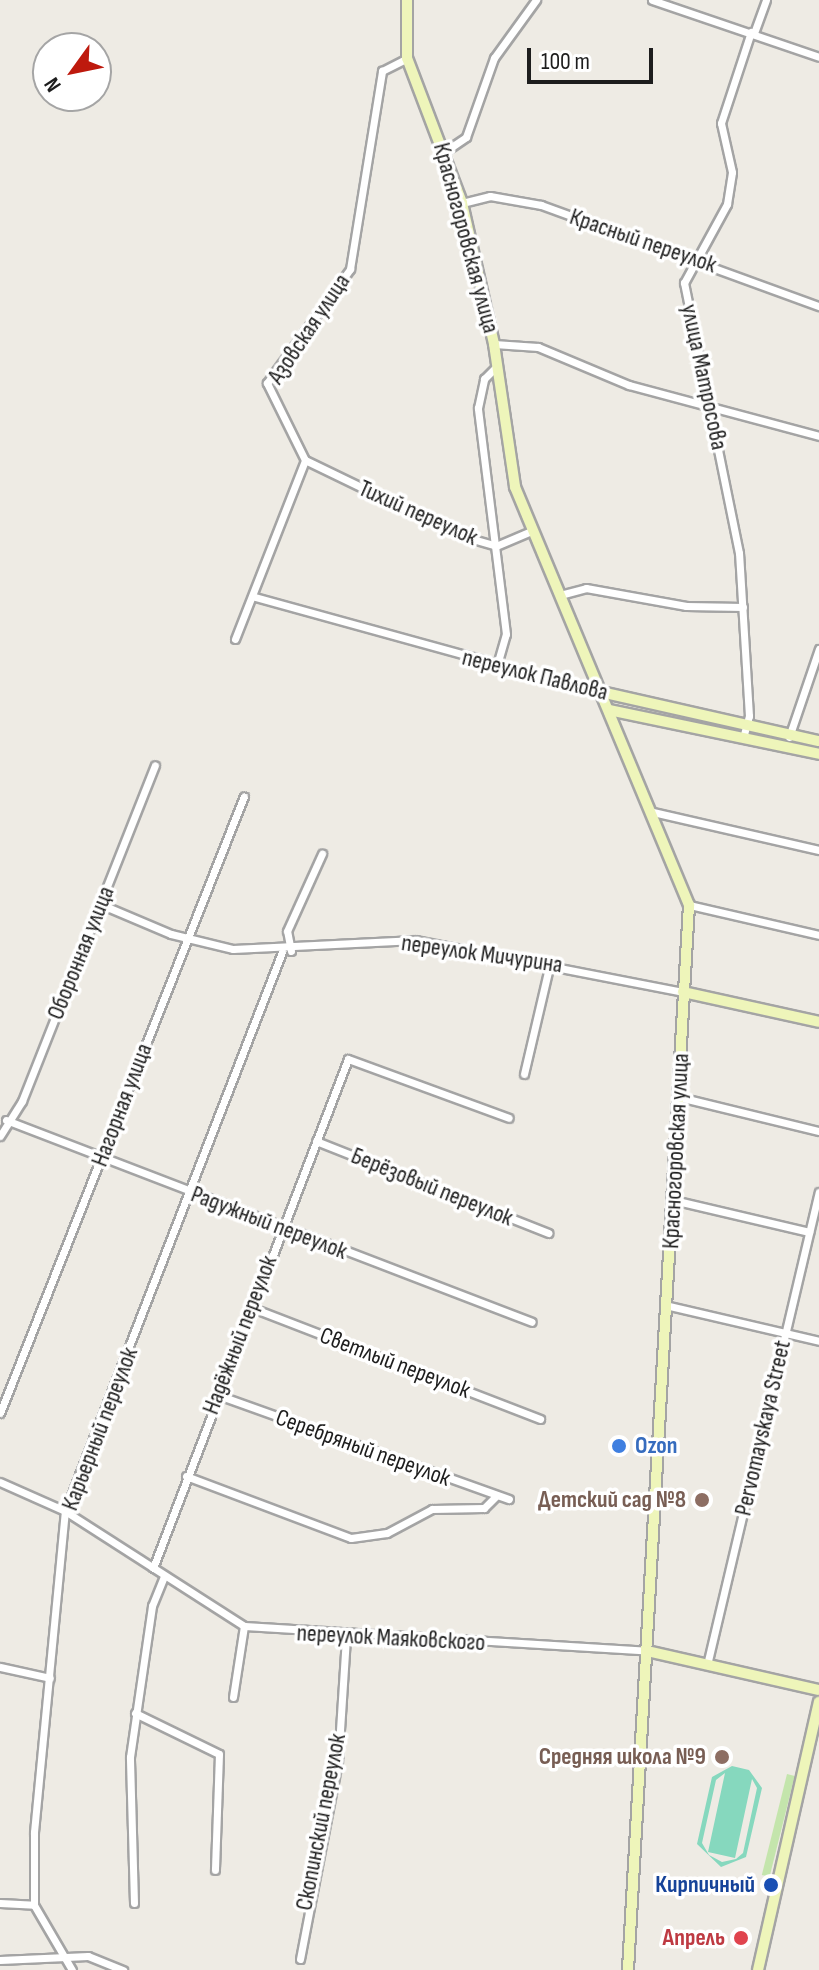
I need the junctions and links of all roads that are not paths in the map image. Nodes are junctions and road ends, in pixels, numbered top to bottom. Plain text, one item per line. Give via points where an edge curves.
1 (407, 0) edge
2 (536, 0) edge
3 (652, 0) edge
4 (766, 0) edge
5 (752, 33) junction
6 (819, 57) edge
7 (407, 58) junction
8 (447, 150) junction
9 (462, 203) junction
10 (693, 258) junction
11 (819, 306) edge
12 (494, 344) junction
13 (497, 366) junction
14 (712, 405) junction
15 (819, 436) edge
16 (305, 460) junction
17 (532, 531) junction
18 (496, 546) junction
19 (560, 595) junction
20 (255, 597) junction
21 (743, 607) junction
22 (235, 639) dead end
23 (819, 649) edge
24 (497, 665) junction
25 (601, 692) junction
26 (609, 710) junction
27 (746, 725) junction
28 (789, 735) junction
29 (743, 738) junction
30 (819, 741) edge
31 (787, 747) junction
32 (819, 754) edge
33 (155, 765) dead end
34 (244, 796) dead end
35 (653, 812) junction
36 (819, 850) edge
37 (322, 854) dead end
38 (100, 904) junction
39 (689, 905) junction
40 (819, 935) edge
41 (187, 938) junction
42 (286, 951) junction
43 (550, 963) junction
44 (683, 992) junction
45 (819, 1022) edge
46 (524, 1074) dead end
47 (679, 1097) junction
48 (509, 1118) dead end
49 (6, 1120) junction
50 (819, 1131) edge
51 (0, 1136) edge
52 (316, 1141) junction
53 (102, 1157) junction
54 (819, 1192) edge
55 (191, 1194) junction
56 (673, 1200) junction
57 (281, 1227) junction
58 (809, 1232) junction
59 (548, 1233) dead end
60 (669, 1306) junction
61 (250, 1307) junction
62 (532, 1322) dead end
63 (785, 1333) junction
64 (819, 1341) edge
65 (218, 1395) junction
66 (0, 1413) edge
67 (540, 1419) dead end
68 (186, 1476) junction
69 (0, 1482) edge
70 (495, 1497) junction
71 (509, 1499) dead end
72 (65, 1511) junction
73 (153, 1568) junction
74 (164, 1576) junction
75 (244, 1626) junction
76 (346, 1636) junction
77 (647, 1651) junction
78 (707, 1665) junction
79 (0, 1667) edge
80 (50, 1678) junction
81 (819, 1690) edge
82 (233, 1697) dead end
83 (819, 1702) edge
84 (135, 1713) junction
85 (215, 1870) dead end
86 (0, 1903) edge
87 (134, 1903) dead end
88 (34, 1905) junction
89 (62, 1955) junction
90 (300, 1959) dead end
91 (0, 1960) edge
92 (72, 1970) edge
93 (123, 1970) edge
94 (628, 1970) edge
95 (758, 1970) edge

1 - 7 street, Красногоровская улица
2 - 8 street via 494,58 466,137
3 - 5 street
4 - 5 street, улица Матросова
5 - 6 street
5 - 10 street, улица Матросова via 721,123 732,172 727,204
7 - 8 street, Красногоровская улица
7 - 16 street, Азовская улица via 382,71 350,269 267,383
8 - 9 street, Красногоровская улица
9 - 10 street, Красный переулок via 490,196 541,205
9 - 12 street, Красногоровская улица
10 - 11 street, Красный переулок
10 - 14 street, улица Матросова via 684,283
12 - 13 street, Красногоровская улица
12 - 14 street via 538,347 629,385
13 - 17 street, Красногоровская улица via 515,487
13 - 18 street, Красногоровская улица via 484,379 478,408
14 - 15 street
14 - 21 street, улица Матросова
16 - 18 street, Тихий переулок
16 - 20 street via 268,541
17 - 18 street, Тихий переулок
17 - 19 street, Красногоровская улица
18 - 24 street, Красногоровская улица via 506,634
19 - 21 street via 586,588 686,606
19 - 25 street, Красногоровская улица
20 - 22 street
20 - 24 street, переулок Павлова
21 - 27 street, улица Матросова
23 - 28 street
24 - 25 street, переулок Павлова
25 - 26 street, Красногоровская улица
25 - 27 street, переулок Павлова
26 - 29 street, переулок Павлова
26 - 35 street, Красногоровская улица
27 - 28 street, переулок Павлова
27 - 29 street, улица Матросова
28 - 30 street, переулок Павлова
28 - 31 street
29 - 31 street, переулок Павлова
31 - 32 street, переулок Павлова
33 - 38 street, Оборонная улица
34 - 41 street, Нагорная улица
35 - 36 street
35 - 39 street, Красногоровская улица
37 - 42 street, Карьерный переулок via 287,931
38 - 41 street, переулок Мичурина
38 - 49 street, Оборонная улица via 22,1101
39 - 40 street
39 - 44 street, Красногоровская улица
41 - 42 street, переулок Мичурина
41 - 53 street, Нагорная улица
42 - 43 street, переулок Мичурина via 416,940
42 - 55 street, Карьерный переулок
43 - 44 street, переулок Мичурина
43 - 46 street
44 - 45 street, переулок Мичурина
44 - 47 street, Красногоровская улица
47 - 50 street
47 - 56 street, Красногоровская улица
48 - 52 street, Надёжный переулок via 348,1059
49 - 51 street, Оборонная улица
49 - 53 street, Радужный переулок
52 - 57 street, Надёжный переулок
52 - 59 street, Берёзовый переулок
53 - 55 street, Радужный переулок
53 - 66 street, Нагорная улица
54 - 58 street, Pervomayskaya Street
55 - 57 street, Радужный переулок
55 - 72 street, Карьерный переулок
56 - 58 street
56 - 60 street, Красногоровская улица
57 - 61 street, Надёжный переулок
57 - 62 street, Радужный переулок
58 - 63 street, Pervomayskaya Street
60 - 63 street
60 - 77 street, Красногоровская улица
61 - 65 street, Надёжный переулок
61 - 67 street, Светлый переулок
63 - 64 street
63 - 78 street, Pervomayskaya Street
65 - 68 street, Надёжный переулок
65 - 70 street, Серебряный переулок
68 - 70 street via 351,1538 387,1533 432,1509 484,1508
68 - 73 street, Надёжный переулок
69 - 72 street, переулок Маяковского
70 - 71 street, Серебряный переулок
72 - 73 street, переулок Маяковского
72 - 80 street, Карьерный переулок
73 - 74 street, переулок Маяковского
74 - 75 street, переулок Маяковского
74 - 84 street via 152,1606
75 - 76 street, переулок Маяковского
75 - 82 street
76 - 77 street, переулок Маяковского
76 - 90 street, Скопинский переулок via 338,1761
77 - 78 street, переулок Маяковского
77 - 94 street, Красногоровская улица
78 - 81 street, переулок Маяковского
79 - 80 street
80 - 88 street, Карьерный переулок
83 - 95 street
84 - 85 street via 219,1754 224,1769
84 - 87 street via 129,1776
86 - 88 street
88 - 89 street
89 - 91 street
89 - 92 street
89 - 93 street

